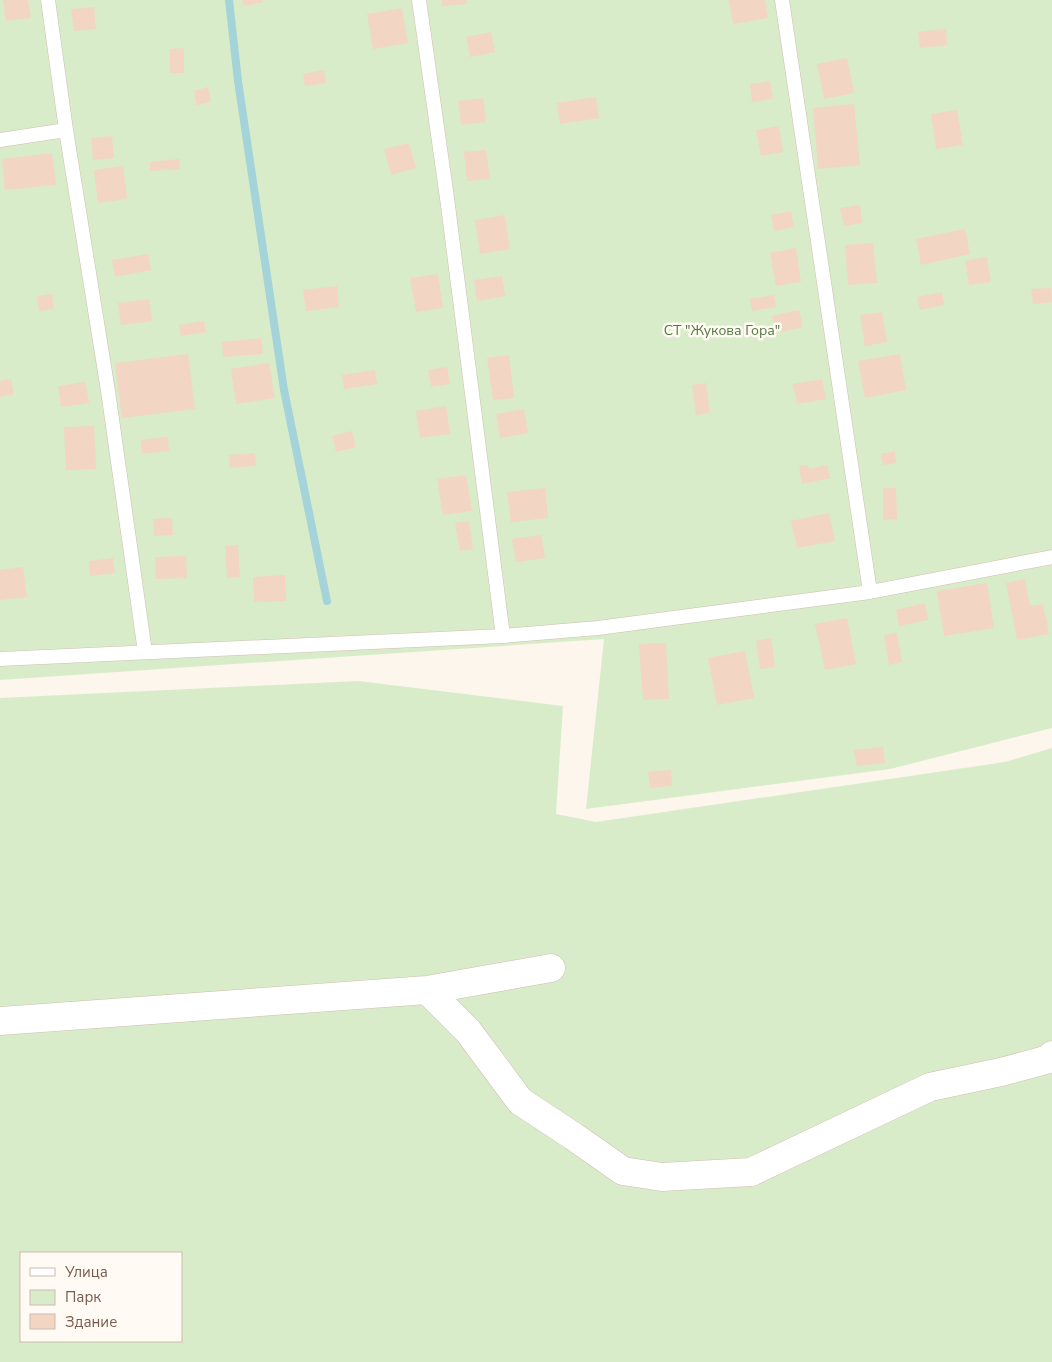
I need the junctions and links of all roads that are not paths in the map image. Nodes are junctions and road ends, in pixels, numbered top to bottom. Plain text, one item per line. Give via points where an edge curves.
1 (48, 0) edge
2 (419, 0) edge
3 (782, 0) edge
4 (66, 130) junction
5 (0, 140) edge
6 (1052, 558) edge
7 (870, 592) junction
8 (503, 636) junction
9 (145, 652) junction
10 (0, 658) edge
11 (551, 968) dead end
12 (427, 990) junction
13 (0, 1021) edge
14 (1052, 1055) edge

1 - 4 lane
2 - 8 lane via 448,198
3 - 7 lane
4 - 5 lane
4 - 9 lane
6 - 7 lane
7 - 8 lane via 598,628
8 - 9 lane
9 - 10 lane
11 - 12 street
12 - 13 street
12 - 14 street via 468,1031 520,1101 623,1171 662,1177 751,1172 930,1087 1001,1072 1049,1059

